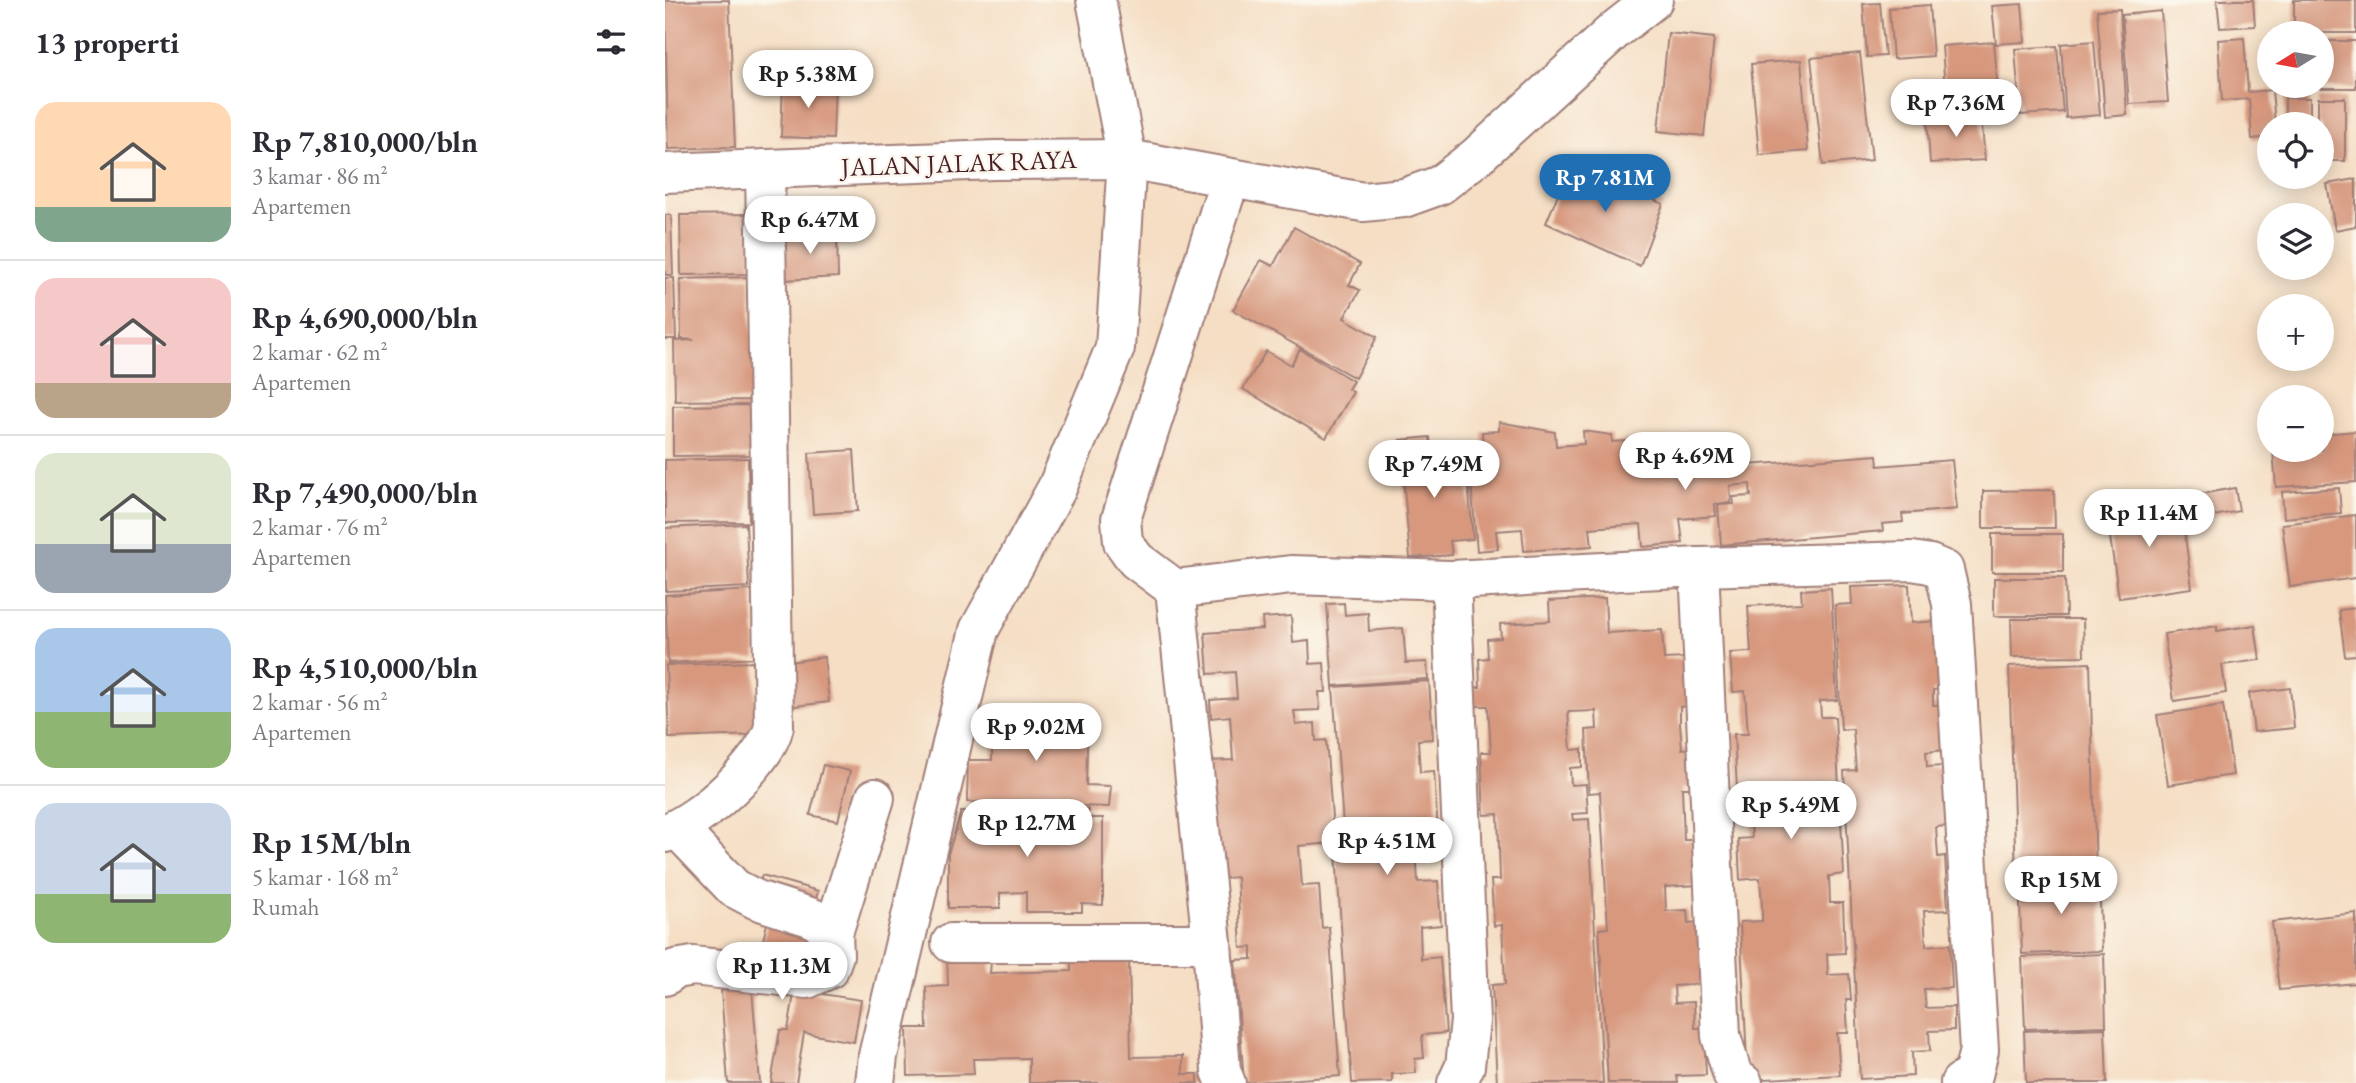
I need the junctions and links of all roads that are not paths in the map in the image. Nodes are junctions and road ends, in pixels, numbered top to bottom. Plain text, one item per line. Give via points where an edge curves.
1 (1095, 0) edge
2 (1653, 0) edge
3 (1126, 159) junction
4 (765, 169) junction
5 (665, 173) edge
6 (1230, 179) junction
7 (1699, 567) junction
8 (1451, 580) junction
9 (1175, 589) junction
10 (875, 798) dead end
11 (671, 831) edge
12 (833, 933) junction
13 (951, 943) dead end
14 (1212, 943) junction
15 (665, 976) edge
16 (875, 1083) edge
17 (1226, 1083) edge
18 (1457, 1083) edge
19 (1743, 1083) edge
20 (1960, 1083) edge

1 - 3 street
2 - 6 street, JALAN JALAK RAYA via 1440,185 1403,198 1363,202
3 - 4 street, JALAN JALAK RAYA
3 - 6 street, JALAN JALAK RAYA
3 - 16 street via 1115,348 1056,488 979,630
4 - 5 street, JALAN JALAK RAYA
4 - 11 street via 774,726 765,750 741,776
6 - 9 street via 1121,519 1123,542 1136,560
7 - 8 street
7 - 19 street via 1721,1036 1733,1076
7 - 20 street via 1912,561 1944,570 1952,604 1979,1050 1973,1075
8 - 9 street via 1291,575
8 - 18 street via 1470,1021 1465,1066
9 - 14 street
10 - 12 street
11 - 12 street via 734,888 813,918
12 - 15 street via 829,969 807,979 693,966
13 - 14 street
14 - 17 street via 1221,1071

